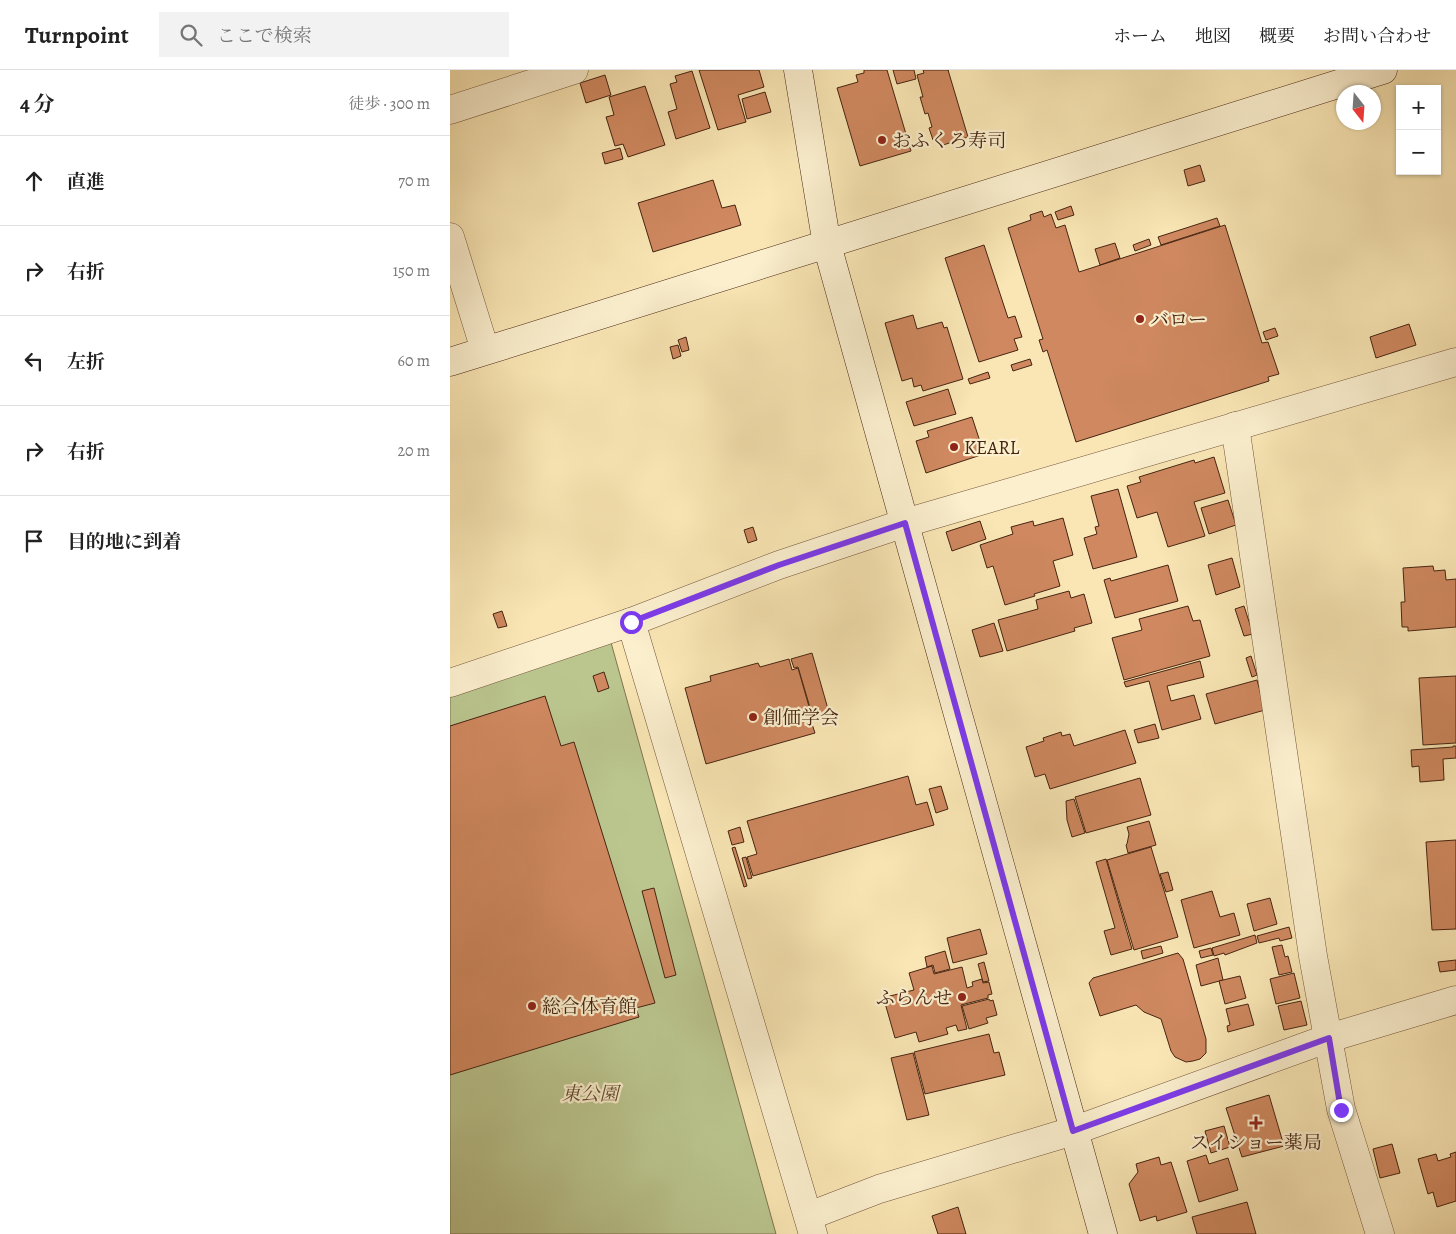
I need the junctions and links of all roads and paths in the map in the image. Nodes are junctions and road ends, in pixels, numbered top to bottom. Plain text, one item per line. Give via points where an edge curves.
1 (574, 70) edge
2 (798, 70) edge
3 (1383, 70) edge
4 (450, 110) edge
5 (450, 237) edge
6 (827, 245) junction
7 (485, 350) junction
8 (450, 362) edge
9 (1456, 362) edge
10 (1235, 426) junction
11 (905, 523) junction
12 (631, 622) junction
13 (450, 683) edge
14 (1456, 1000) edge
15 (1329, 1038) junction
16 (1073, 1131) junction
17 (811, 1225) edge
18 (1103, 1234) edge
19 (1380, 1234) edge

1 - 4 street
2 - 6 street
3 - 6 street
5 - 7 street
6 - 7 street
6 - 11 street
7 - 8 street
9 - 10 street
10 - 11 street
10 - 15 street via 1313,956
11 - 12 street via 779,565
11 - 16 street
12 - 13 street
12 - 17 street
14 - 15 street
15 - 16 street
15 - 19 street via 1341,1110
16 - 17 street via 878,1189
16 - 18 street

